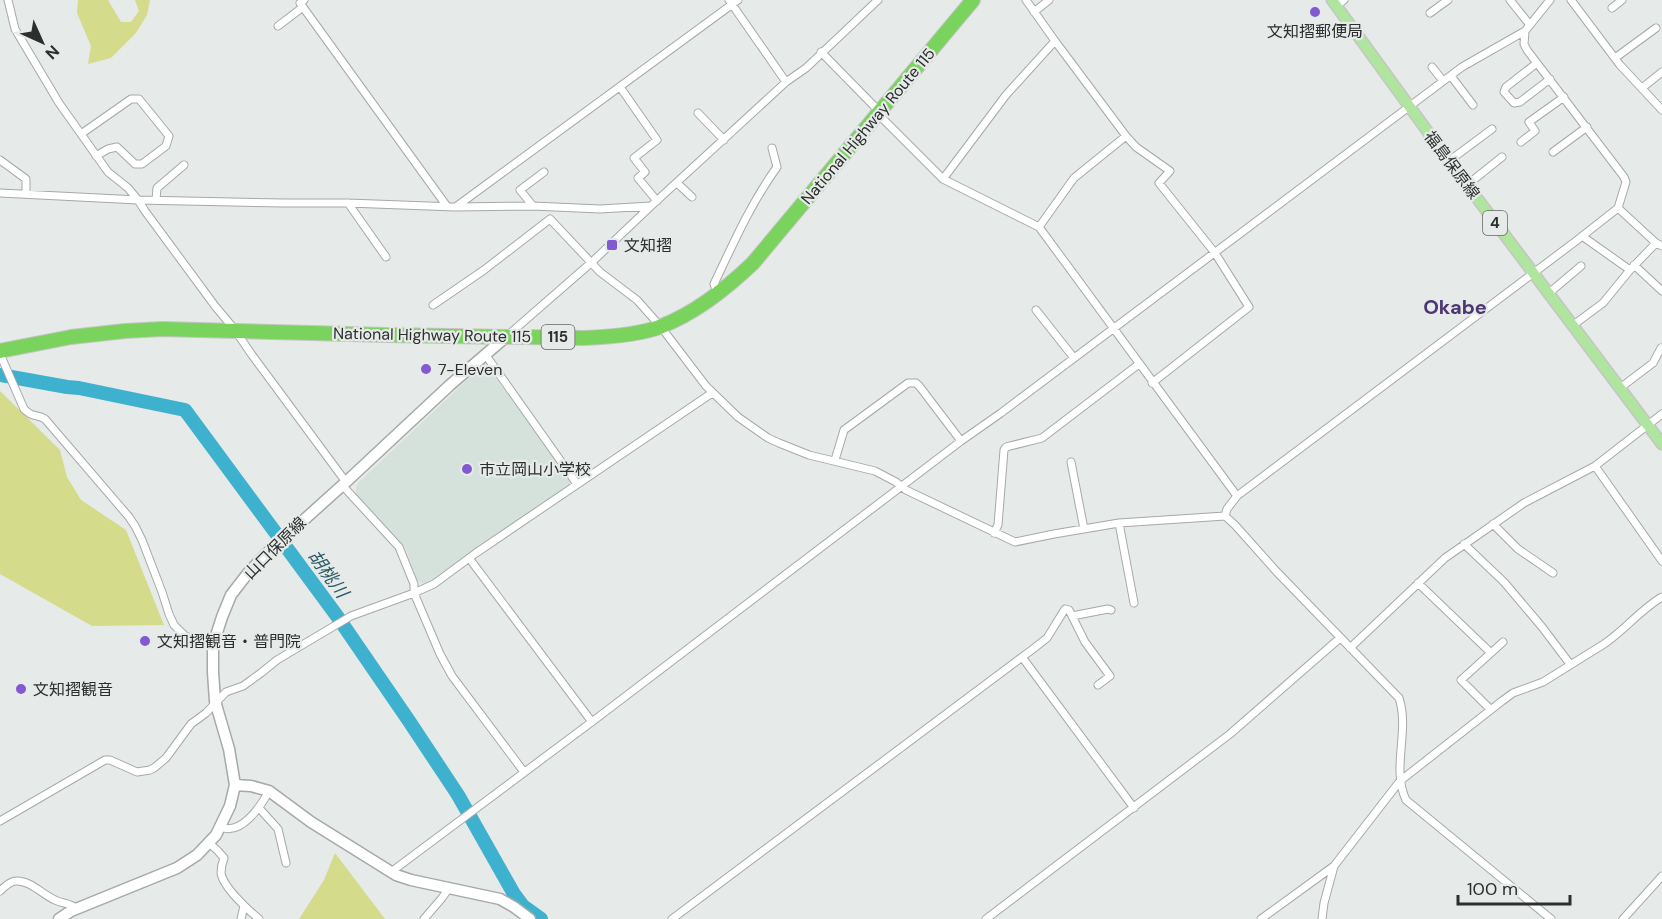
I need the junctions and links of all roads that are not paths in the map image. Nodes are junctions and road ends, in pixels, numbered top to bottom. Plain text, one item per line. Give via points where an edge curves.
1 (8, 0) edge
2 (878, 0) edge
3 (973, 0) edge
4 (1026, 0) edge
5 (1049, 0) edge
6 (1448, 0) edge
7 (1510, 0) edge
8 (1550, 0) edge
9 (1571, 0) edge
10 (1622, 0) edge
11 (733, 1) edge
12 (1337, 2) edge
13 (301, 3) edge
14 (1612, 8) dead end
15 (1034, 12) junction
16 (1431, 13) dead end
17 (278, 26) dead end
18 (1528, 28) junction
19 (1656, 28) dead end
20 (1055, 41) junction
21 (821, 52) junction
22 (1615, 58) junction
23 (1537, 63) junction
24 (1432, 67) dead end
25 (1662, 72) edge
26 (1451, 76) junction
27 (1550, 79) junction
28 (1443, 81) junction
29 (786, 82) junction
30 (620, 87) junction
31 (1642, 88) junction
32 (1564, 97) junction
33 (1473, 105) dead end
34 (1409, 107) junction
35 (1662, 110) edge
36 (698, 113) dead end
37 (878, 114) junction
38 (1587, 127) junction
39 (1492, 129) dead end
40 (81, 134) junction
41 (1126, 136) junction
42 (724, 140) junction
43 (1521, 142) dead end
44 (771, 148) dead end
45 (1553, 152) dead end
46 (96, 156) junction
47 (1502, 158) dead end
48 (0, 160) edge
49 (1449, 161) junction
50 (184, 165) dead end
51 (544, 172) dead end
52 (943, 179) junction
53 (677, 183) junction
54 (1467, 185) junction
55 (0, 194) edge
56 (26, 194) junction
57 (692, 197) dead end
58 (138, 200) junction
59 (156, 200) junction
60 (348, 203) junction
61 (654, 204) junction
62 (446, 205) junction
63 (455, 207) junction
64 (536, 207) junction
65 (1618, 208) junction
66 (550, 219) junction
67 (1039, 228) junction
68 (1582, 236) junction
69 (1659, 244) edge
70 (1215, 253) junction
71 (386, 257) dead end
72 (592, 262) junction
73 (1581, 266) dead end
74 (1632, 268) junction
75 (1533, 273) junction
76 (1662, 291) edge
77 (1549, 293) junction
78 (718, 295) junction
79 (433, 306) dead end
80 (1036, 310) dead end
81 (1572, 326) junction
82 (661, 327) junction
83 (1114, 329) junction
84 (235, 330) junction
85 (507, 336) junction
86 (1661, 348) edge
87 (0, 353) edge
88 (484, 354) junction
89 (1074, 358) junction
90 (1139, 364) junction
91 (1152, 383) junction
92 (1620, 388) junction
93 (712, 393) junction
94 (1662, 414) edge
95 (1648, 425) junction
96 (961, 441) junction
97 (1662, 444) edge
98 (835, 460) junction
99 (1071, 462) dead end
100 (1595, 466) junction
101 (344, 483) junction
102 (577, 484) junction
103 (902, 488) junction
104 (1237, 496) junction
105 (1225, 516) junction
106 (1119, 523) junction
107 (1493, 524) junction
108 (1084, 529) junction
109 (994, 533) junction
110 (1464, 544) junction
111 (469, 558) junction
112 (1662, 561) edge
113 (1553, 573) dead end
114 (1418, 583) junction
115 (414, 593) junction
116 (1662, 597) edge
117 (1134, 603) dead end
118 (1111, 610) dead end
119 (1072, 616) junction
120 (1340, 638) junction
121 (1503, 642) dead end
122 (213, 645) junction
123 (1350, 648) junction
124 (1490, 652) junction
125 (1022, 657) junction
126 (1570, 664) junction
127 (1098, 685) dead end
128 (215, 701) junction
129 (1490, 709) junction
130 (592, 722) junction
131 (524, 772) junction
132 (1400, 782) junction
133 (234, 785) junction
134 (269, 791) junction
135 (259, 808) junction
136 (1134, 808) junction
137 (0, 821) edge
138 (221, 827) junction
139 (208, 843) junction
140 (286, 863) dead end
141 (1334, 866) junction
142 (391, 872) junction
143 (1662, 876) edge
144 (449, 888) junction
145 (0, 891) edge
146 (244, 906) junction
147 (77, 909) junction
148 (59, 919) edge
149 (241, 919) edge
150 (259, 919) edge
151 (424, 919) edge
152 (530, 919) edge
153 (672, 919) edge
154 (986, 919) edge
155 (1261, 919) edge
156 (1322, 919) edge
157 (1551, 919) edge
158 (1623, 919) edge

1 - 40 street via 15,29
2 - 21 street
3 - 37 highway, National Highway Route 115 / 115
4 - 15 street
5 - 15 street
6 - 16 street
7 - 18 street
8 - 18 street
9 - 22 street
10 - 14 street
11 - 29 street
11 - 30 street
12 - 34 main road, 福島保原線 / 4
13 - 17 street
13 - 62 street
15 - 20 street
18 - 23 street via 1524,44
18 - 26 street
19 - 22 street
20 - 41 street
20 - 52 street via 1006,95
21 - 29 street
21 - 37 street
22 - 31 street
23 - 27 street
23 - 27 street via 1504,92 1514,103 1520,102
24 - 28 street
25 - 31 street
26 - 28 street
26 - 33 street
27 - 32 street
28 - 34 street
29 - 42 street
30 - 61 street via 657,140 634,158 645,172 638,178
30 - 63 street
31 - 35 street
32 - 38 street
32 - 43 street via 1528,122 1535,130
34 - 49 main road, 福島保原線 / 4
34 - 70 street
36 - 42 street
37 - 52 street
37 - 78 highway, National Highway Route 115 / 115 via 753,263
38 - 45 street
38 - 65 street via 1626,182
39 - 49 street
40 - 46 street
40 - 46 street via 131,99 139,99 169,136 166,146 142,164 135,164 117,147
41 - 67 street via 1074,178
41 - 70 street via 1170,171 1159,183
42 - 53 street
44 - 78 street via 777,166 757,196 714,284
46 - 58 street
47 - 54 street
48 - 56 street via 26,178
49 - 54 main road, 福島保原線 / 4
50 - 59 street via 156,188
51 - 64 street via 520,190
52 - 67 street
53 - 57 street
53 - 61 street
54 - 75 main road, 福島保原線 / 4
55 - 56 street
56 - 58 street
58 - 59 street
58 - 84 street
59 - 60 street
60 - 62 street
60 - 71 street
61 - 64 street via 600,209
61 - 72 street
62 - 63 street
63 - 64 street
64 - 66 street
65 - 68 street
65 - 69 street
66 - 72 street
66 - 79 street
67 - 83 street
68 - 74 street
68 - 75 street
69 - 74 street
70 - 83 street
70 - 91 street via 1249,307
72 - 82 street via 637,300
72 - 85 street
73 - 77 street
74 - 76 street
74 - 81 street via 1603,303
75 - 77 main road, 福島保原線 / 4
75 - 104 street
77 - 81 main road, 福島保原線 / 4
78 - 82 highway, National Highway Route 115 / 115
80 - 89 street
81 - 92 main road, 福島保原線 / 4
82 - 85 highway, National Highway Route 115 / 115 via 599,338
82 - 93 street
83 - 89 street
83 - 90 street
84 - 85 highway, National Highway Route 115 / 115
84 - 87 highway, National Highway Route 115 / 115 via 125,330
84 - 101 street
85 - 88 main road, 山口保原線
86 - 92 street via 1653,363
87 - 122 street via 24,409 31,416 45,418 129,517 142,540 174,625 185,636
88 - 101 main road, 山口保原線
88 - 102 street
89 - 96 street
90 - 91 street
90 - 109 street via 1042,438 1006,447
91 - 104 street
92 - 95 main road, 福島保原線 / 4
93 - 98 street via 768,438 809,455
93 - 102 street
94 - 95 street
95 - 97 main road, 福島保原線 / 4
95 - 100 street
96 - 98 street via 920,387 908,382 844,430
96 - 103 street
98 - 103 street via 881,474
99 - 108 street
100 - 107 street
100 - 112 street
101 - 115 street via 403,552 416,587
101 - 122 main road, 山口保原線 via 248,573 231,595
102 - 111 street
103 - 109 street
103 - 130 street
104 - 105 street
105 - 106 street
105 - 120 street
106 - 108 street
106 - 117 street
107 - 110 street
107 - 113 street via 1518,549
108 - 109 street via 1016,542
110 - 114 street
110 - 126 street via 1504,582
111 - 115 street via 434,584
111 - 130 street
114 - 123 street
114 - 124 street
115 - 128 street via 338,623
115 - 131 street via 452,676
116 - 126 street via 1613,638
118 - 119 street
119 - 125 street via 1065,609 1047,638
119 - 127 street via 1110,676
120 - 123 street
120 - 136 street via 1230,734
121 - 124 street
122 - 128 main road, 山口保原線
123 - 132 street via 1400,701
124 - 129 street via 1461,680
125 - 136 street
125 - 153 street
126 - 129 street
128 - 133 main road, 山口保原線 via 229,749
128 - 137 street via 154,768 137,772 105,760
129 - 132 street
130 - 131 street
131 - 142 street
132 - 141 street
132 - 157 street via 1409,804
133 - 134 main road
133 - 138 main road, 山口保原線
134 - 135 street
134 - 142 main road
135 - 138 street via 237,826
135 - 140 street via 278,829
136 - 154 street
138 - 139 main road, 山口保原線
139 - 146 street via 224,858 221,875
139 - 147 main road, 山口保原線 via 177,868
141 - 155 street
141 - 156 street
142 - 144 main road
143 - 158 street
144 - 151 street
144 - 152 main road via 500,900
145 - 147 street via 18,881
146 - 149 street
146 - 150 street
147 - 148 main road, 山口保原線

